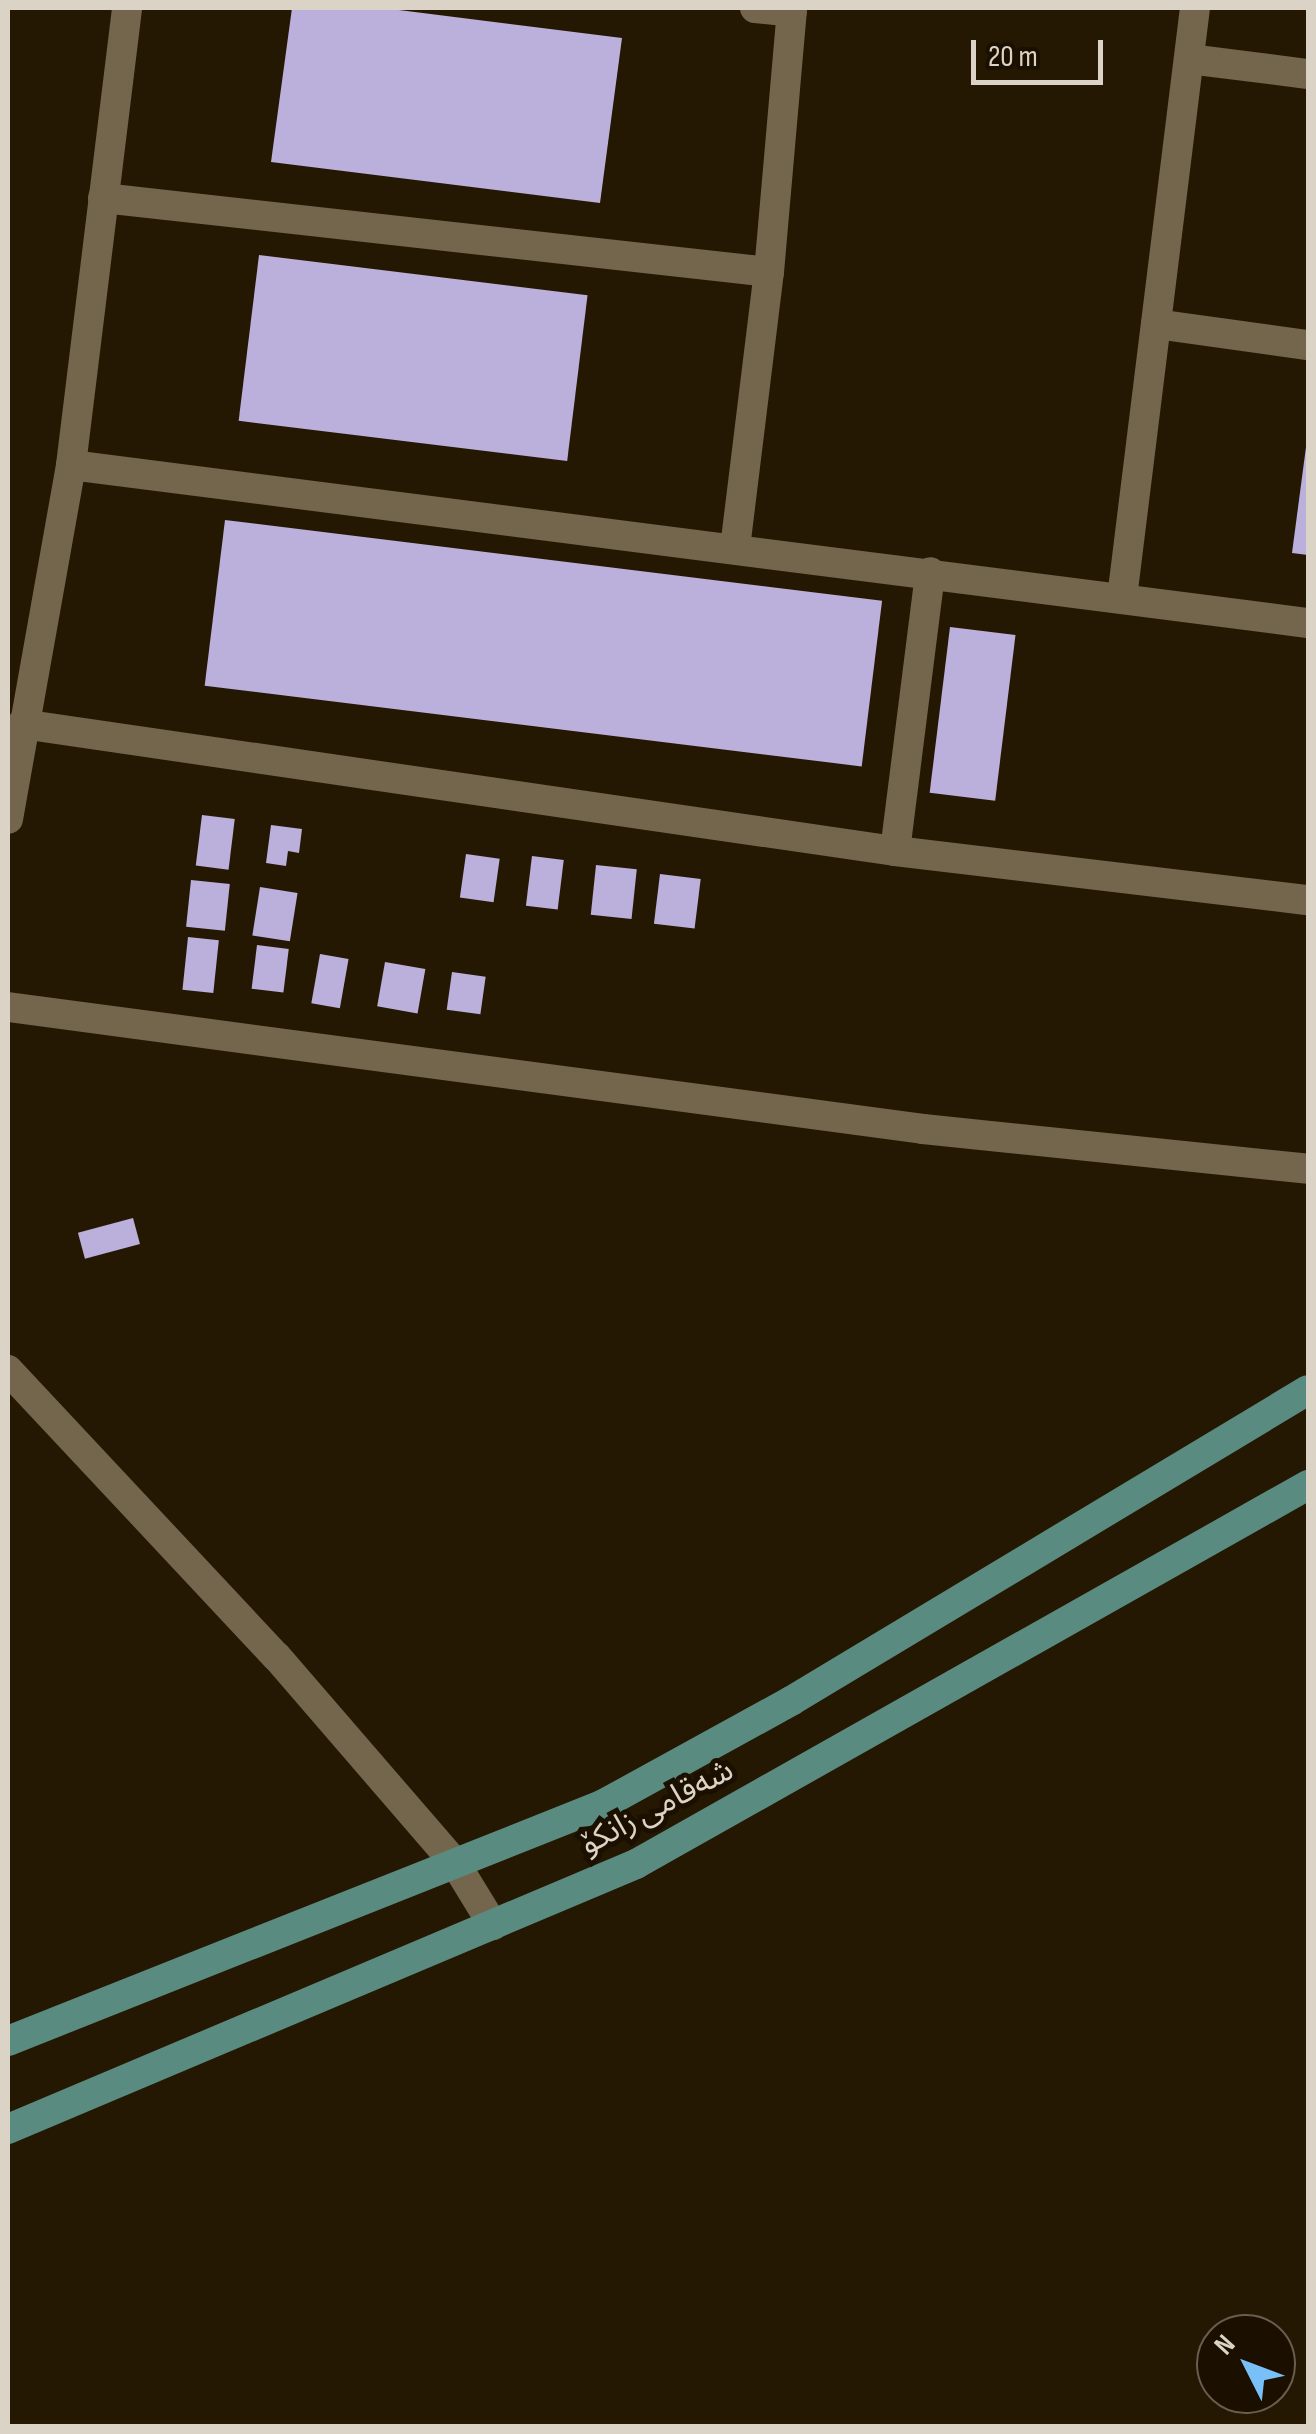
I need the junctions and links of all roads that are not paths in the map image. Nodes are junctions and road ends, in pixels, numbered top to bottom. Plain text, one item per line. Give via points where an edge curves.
1 (127, 8) edge
2 (755, 8) edge
3 (1195, 8) edge
4 (792, 10) edge
5 (1189, 59) junction
6 (1308, 74) edge
7 (104, 198) junction
8 (769, 272) junction
9 (1156, 324) junction
10 (1308, 345) edge
11 (70, 464) junction
12 (736, 548) junction
13 (930, 572) junction
14 (1122, 598) junction
15 (1308, 623) edge
16 (22, 724) junction
17 (8, 819) edge
18 (895, 851) junction
19 (1308, 900) edge
20 (8, 1007) edge
21 (1308, 1168) edge
22 (8, 1370) edge
23 (1308, 1390) edge
24 (1308, 1485) edge
25 (455, 1864) junction
26 (493, 1924) junction
27 (8, 2041) edge
28 (8, 2129) edge

1 - 7 street
2 - 4 street
3 - 5 street
4 - 8 street
5 - 6 street
5 - 9 street
7 - 8 street
7 - 11 street
8 - 12 street
9 - 10 street
9 - 14 street
11 - 12 street
11 - 16 street
12 - 13 street
13 - 14 street
13 - 18 street
14 - 15 street
16 - 17 street
16 - 18 street
18 - 19 street
20 - 21 street via 923,1129
22 - 25 street via 277,1658
23 - 25 main road via 791,1702 602,1805
24 - 26 main road, شەقامی زانکۆ via 636,1864
25 - 26 street
25 - 27 main road
26 - 28 main road, شەقامی زانکۆ

